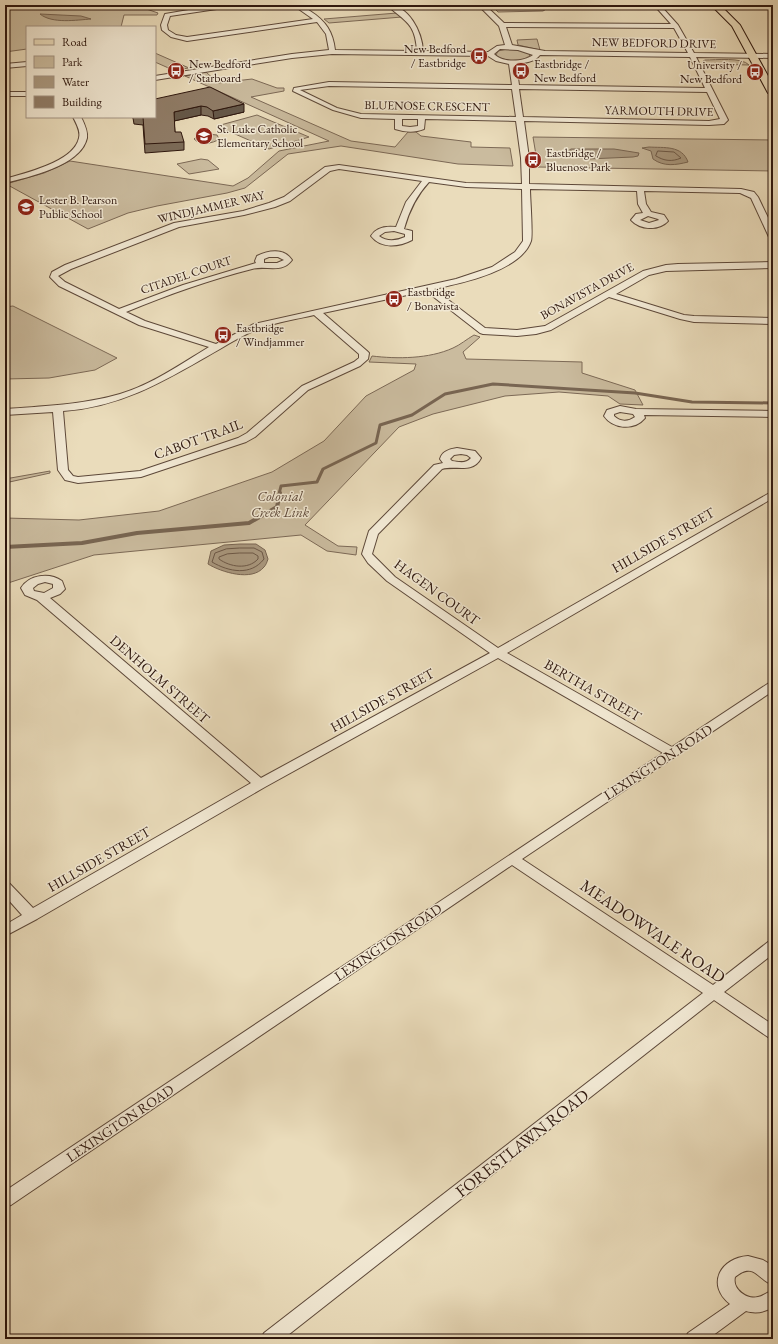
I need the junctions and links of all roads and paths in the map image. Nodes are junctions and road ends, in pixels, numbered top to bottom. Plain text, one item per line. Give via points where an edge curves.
1 (230, 5) edge
2 (296, 5) edge
3 (390, 5) edge
4 (481, 5) edge
5 (657, 5) edge
6 (716, 5) edge
7 (319, 20) junction
8 (502, 25) junction
9 (676, 26) junction
10 (509, 47) junction
11 (332, 52) junction
12 (420, 52) junction
13 (490, 54) junction
14 (536, 54) junction
15 (693, 57) junction
16 (754, 58) junction
17 (768, 58) edge
18 (512, 62) junction
19 (26, 64) edge
20 (5, 66) edge
21 (156, 78) edge
22 (516, 87) junction
23 (710, 90) junction
24 (773, 93) edge
25 (5, 94) edge
26 (26, 94) edge
27 (399, 117) junction
28 (77, 118) edge
29 (422, 118) junction
30 (520, 119) junction
31 (427, 180) junction
32 (5, 181) edge
33 (526, 186) junction
34 (640, 188) junction
35 (648, 214) dead end
36 (400, 229) dead end
37 (773, 237) edge
38 (262, 264) dead end
39 (773, 265) edge
40 (428, 288) junction
41 (608, 294) junction
42 (118, 312) junction
43 (316, 312) junction
44 (773, 321) edge
45 (217, 347) junction
46 (58, 409) junction
47 (5, 412) edge
48 (636, 412) dead end
49 (773, 414) edge
50 (449, 464) dead end
51 (773, 494) edge
52 (42, 597) dead end
53 (498, 653) junction
54 (773, 686) edge
55 (672, 753) junction
56 (260, 784) junction
57 (512, 859) junction
58 (5, 887) edge
59 (32, 916) junction
60 (5, 931) edge
61 (773, 946) edge
62 (714, 993) junction
63 (773, 1033) edge
64 (5, 1200) edge
65 (773, 1278) edge
66 (773, 1298) edge
67 (743, 1304) junction
68 (270, 1339) edge
69 (694, 1339) edge

1 - 7 street via 167,15 165,31 187,39
2 - 7 street
3 - 12 street via 410,20 418,34
4 - 8 street
5 - 9 street, YARMOUTH DRIVE
6 - 16 main road via 736,25
7 - 11 street via 330,36
8 - 9 street
8 - 10 street
9 - 15 street, YARMOUTH DRIVE
10 - 13 street
10 - 14 street via 525,48
11 - 12 street
11 - 21 street via 284,57
12 - 13 street
13 - 18 street via 496,59
14 - 15 street, NEW BEDFORD DRIVE
14 - 18 street via 529,61
15 - 16 street, NEW BEDFORD DRIVE
15 - 23 street, YARMOUTH DRIVE
16 - 17 street, NEW BEDFORD DRIVE
16 - 24 main road
18 - 22 street
19 - 20 street
22 - 23 street
22 - 27 street, BLUENOSE CRESCENT via 329,84 300,88 296,91 354,115
22 - 30 street
23 - 30 street, YARMOUTH DRIVE via 724,120 721,122
25 - 26 street
27 - 29 street, BLUENOSE CRESCENT
27 - 29 street via 398,127 410,130 421,127
28 - 32 street via 83,138 75,151 45,168
29 - 30 street, BLUENOSE CRESCENT
30 - 33 street
31 - 33 street, WINDJAMMER WAY via 461,185
31 - 36 street via 409,204
31 - 42 street, WINDJAMMER WAY via 345,167 328,169 287,199 272,205 244,213 177,225 55,274 54,278 62,284
33 - 34 street
33 - 40 street via 527,240 518,254 490,271
34 - 35 street via 642,204
34 - 37 street via 732,190 750,194 754,197
38 - 42 street, CITADEL COURT via 189,285
39 - 41 street, BONAVISTA DRIVE via 666,268 646,273
40 - 41 street, BONAVISTA DRIVE via 477,328 493,333 548,328
40 - 43 street
41 - 44 street via 694,319
42 - 45 street, WINDJAMMER WAY via 142,323
43 - 45 street via 257,326
43 - 46 street, CABOT TRAIL via 364,353 364,359 304,388 250,435 222,448 141,474 78,480 69,478 63,470
45 - 46 street via 138,391 101,402
46 - 47 street
48 - 49 street
50 - 53 street, HAGEN COURT via 438,467 373,533 367,554 391,579
51 - 53 street, HILLSIDE STREET
52 - 56 street, DENHOLM STREET
53 - 55 street, BERTHA STREET
53 - 56 street, HILLSIDE STREET
54 - 55 street, LEXINGTON ROAD
55 - 57 street, LEXINGTON ROAD
56 - 59 street, HILLSIDE STREET
57 - 62 street, MEADOWVALE ROAD
57 - 64 street, LEXINGTON ROAD
58 - 59 street
59 - 60 street, HILLSIDE STREET
61 - 62 street, FORESTLAWN ROAD
62 - 63 street, MEADOWVALE ROAD
62 - 68 street, FORESTLAWN ROAD
65 - 67 street via 757,1265 740,1265 728,1272 726,1279 730,1294
66 - 67 street via 760,1306
67 - 69 street

